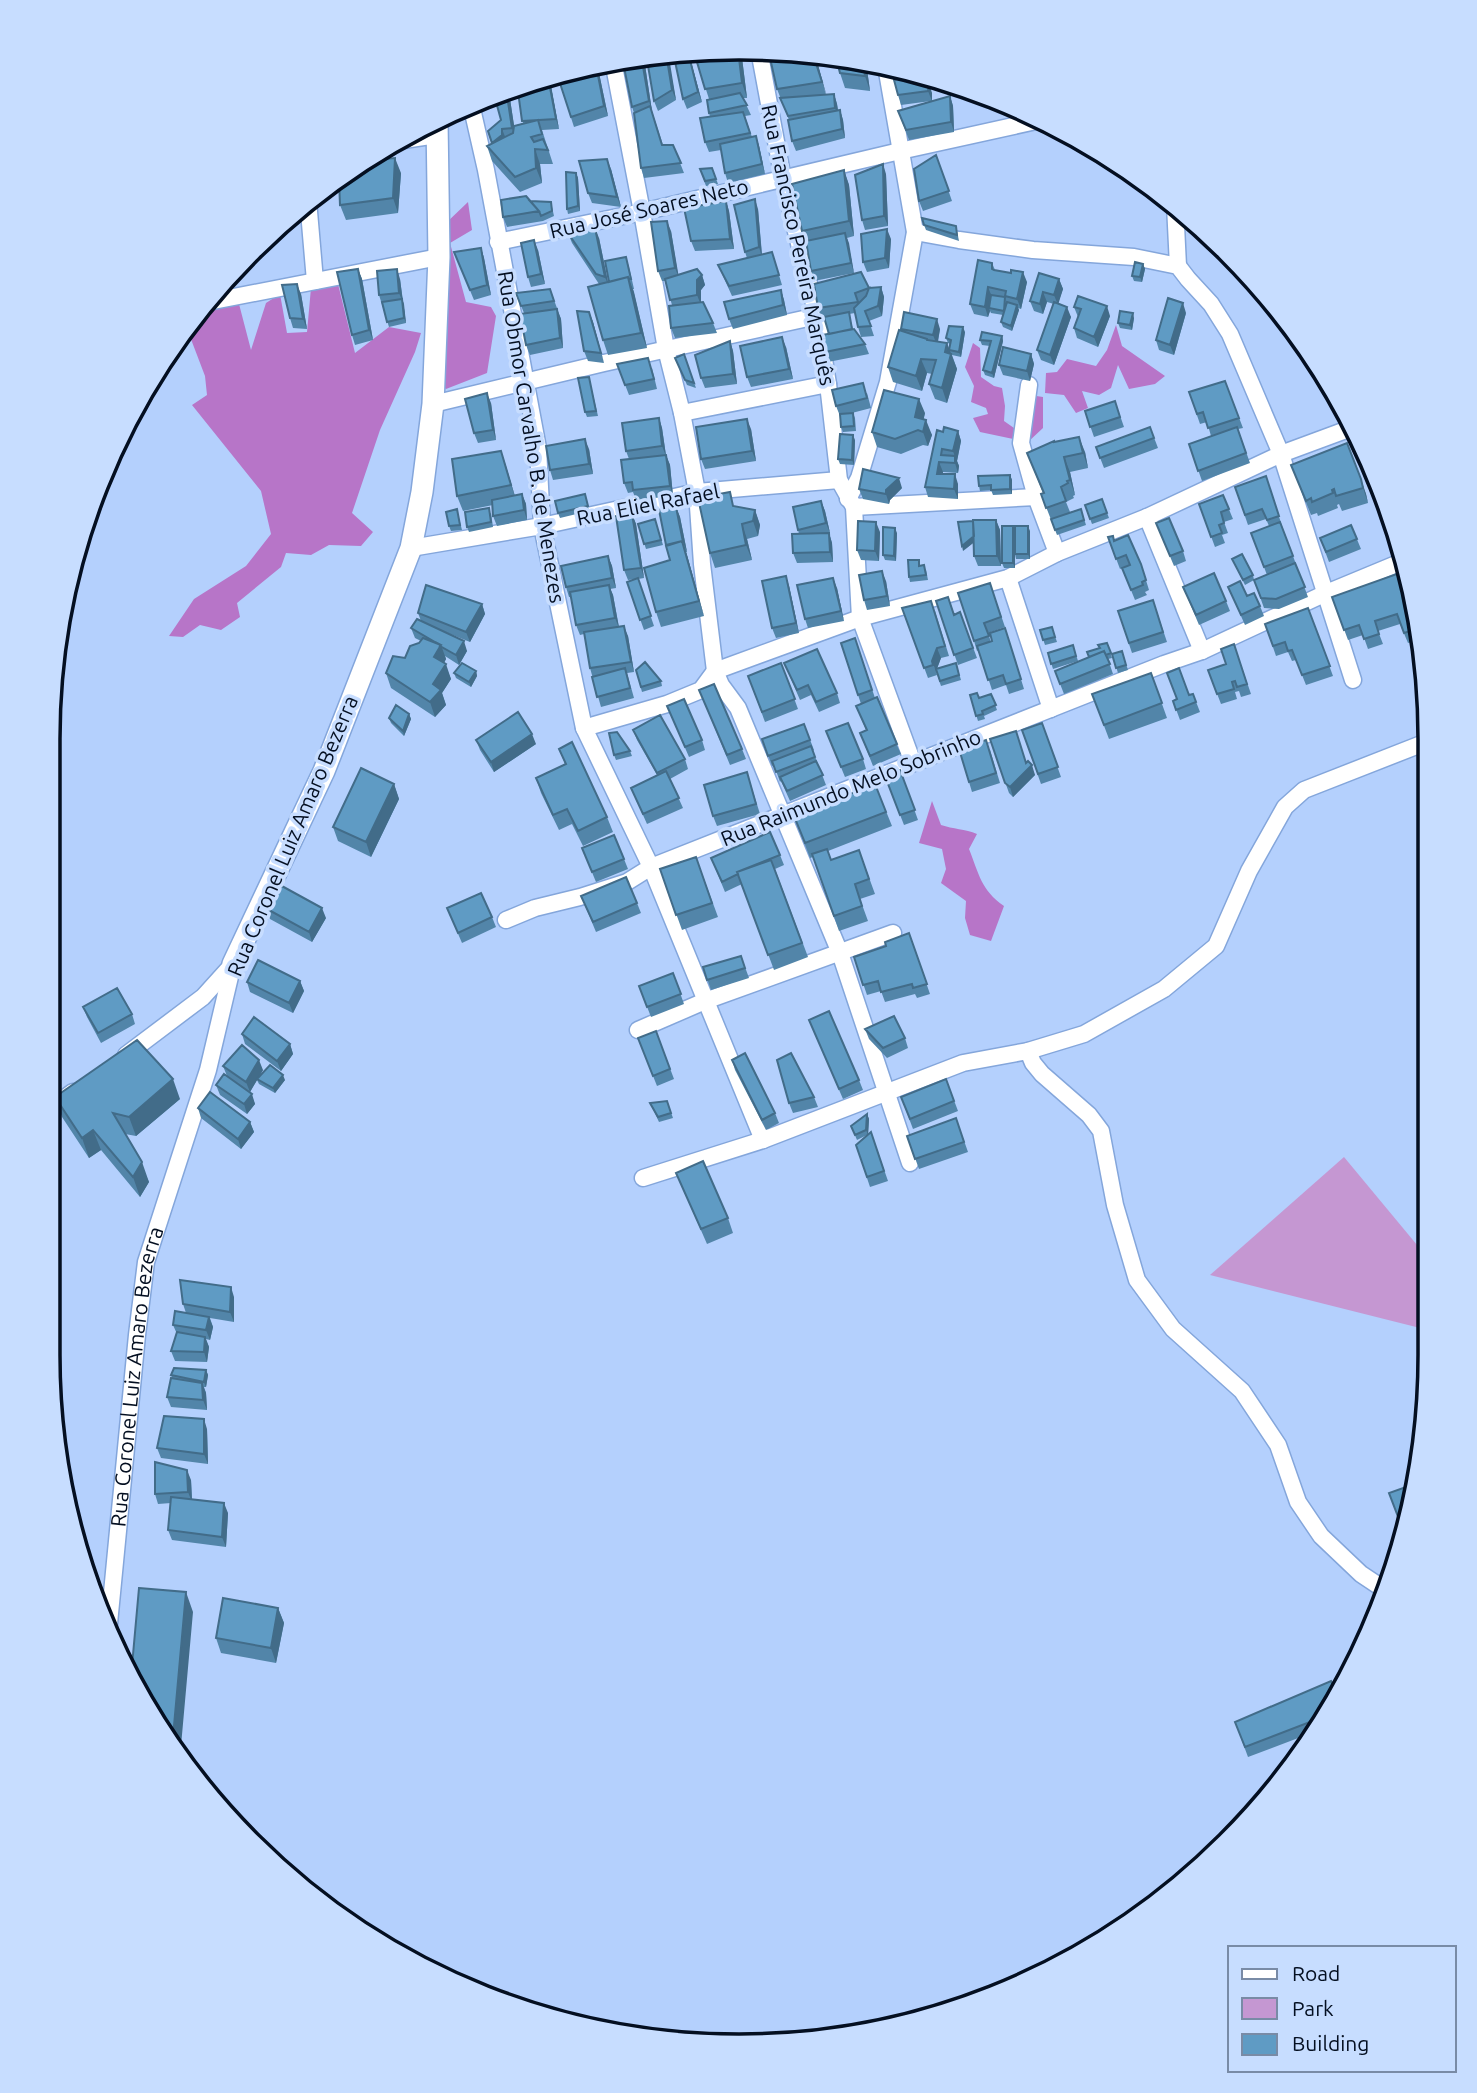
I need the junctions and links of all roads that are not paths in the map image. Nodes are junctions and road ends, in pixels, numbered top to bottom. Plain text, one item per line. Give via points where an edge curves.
1 (761, 61) edge
2 (615, 71) edge
3 (888, 77) edge
4 (473, 114) edge
5 (1025, 123) edge
6 (437, 130) edge
7 (900, 151) junction
8 (783, 178) junction
9 (642, 212) junction
10 (309, 213) edge
11 (1176, 220) edge
12 (915, 232) junction
13 (498, 242) junction
14 (439, 257) junction
15 (1178, 266) junction
16 (315, 281) junction
17 (221, 300) edge
18 (817, 316) junction
19 (666, 349) junction
20 (526, 381) junction
21 (828, 384) junction
22 (1029, 385) dead end
23 (433, 404) junction
24 (682, 413) junction
25 (1343, 431) edge
26 (1281, 454) junction
27 (839, 480) junction
28 (697, 492) junction
29 (1036, 497) junction
30 (851, 503) junction
31 (1147, 517) junction
32 (542, 526) junction
33 (411, 548) junction
34 (1057, 553) junction
35 (1394, 565) edge
36 (1008, 578) junction
37 (1324, 594) junction
38 (860, 618) junction
39 (1202, 652) junction
40 (715, 671) junction
41 (1353, 680) dead end
42 (1051, 709) junction
43 (584, 728) junction
44 (1418, 746) edge
45 (913, 763) junction
46 (782, 816) junction
47 (650, 867) junction
48 (506, 920) dead end
49 (893, 933) dead end
50 (840, 953) junction
51 (233, 964) junction
52 (705, 1001) junction
53 (638, 1030) dead end
54 (1028, 1051) junction
55 (110, 1066) edge
56 (89, 1081) edge
57 (887, 1093) junction
58 (60, 1102) edge
59 (763, 1140) junction
60 (910, 1163) edge
61 (643, 1178) dead end
62 (1377, 1585) edge
63 (110, 1612) edge

1 - 8 street, Rua Francisco Pereira Marquês
2 - 9 street
3 - 7 street
4 - 13 street, Rua Obmor Carvalho B. de Menezes
5 - 7 street, Rua José Soares Neto
6 - 14 street, Rua Coronel Luiz Amaro Bezerra
7 - 8 street, Rua José Soares Neto
7 - 12 street
8 - 9 street, Rua José Soares Neto
8 - 18 street, Rua Francisco Pereira Marquês
9 - 13 street, Rua José Soares Neto
9 - 19 street
10 - 16 street
11 - 15 street
12 - 15 street
12 - 30 street via 888,382
13 - 20 street, Rua Obmor Carvalho B. de Menezes
14 - 16 street
14 - 23 street, Rua Coronel Luiz Amaro Bezerra
15 - 26 street via 1230,334
16 - 17 street
18 - 19 street
18 - 21 street, Rua Francisco Pereira Marquês
19 - 20 street
19 - 24 street
20 - 23 street
20 - 32 street, Rua Obmor Carvalho B. de Menezes via 538,448
21 - 24 street
21 - 27 street, Rua Francisco Pereira Marquês
22 - 29 street via 1021,443
23 - 33 street, Rua Coronel Luiz Amaro Bezerra
24 - 28 street
25 - 26 street
26 - 31 street
26 - 37 street
27 - 28 street, Rua Eliel Rafael
27 - 30 street, Rua Francisco Pereira Marquês
28 - 32 street, Rua Eliel Rafael
28 - 40 street
29 - 30 street
29 - 34 street
30 - 38 street, Rua Francisco Pereira Marquês
31 - 34 street
31 - 39 street
32 - 33 street, Rua Eliel Rafael
32 - 43 street, Rua Obmor Carvalho B. de Menezes
33 - 51 street, Rua Coronel Luiz Amaro Bezerra via 324,771
34 - 36 street
35 - 37 street, Rua Raimundo Melo Sobrinho
36 - 38 street
36 - 42 street
37 - 39 street, Rua Raimundo Melo Sobrinho
37 - 41 street
38 - 40 street
38 - 45 street, Rua Francisco Pereira Marquês
39 - 42 street, Rua Raimundo Melo Sobrinho
40 - 43 street via 701,690
40 - 46 street via 738,708
42 - 45 street, Rua Raimundo Melo Sobrinho
43 - 47 street, Rua Obmor Carvalho B. de Menezes
44 - 54 street via 1304,790 1285,807 1248,871 1216,946 1164,989 1096,1028
45 - 46 street, Rua Raimundo Melo Sobrinho
46 - 47 street, Rua Raimundo Melo Sobrinho
46 - 50 street
47 - 48 street, Rua Raimundo Melo Sobrinho via 627,882
47 - 52 street
49 - 50 street
50 - 52 street
50 - 57 street
51 - 55 street via 203,997
51 - 63 street, Rua Coronel Luiz Amaro Bezerra via 208,1070 146,1262
52 - 53 street
52 - 59 street
54 - 57 street via 963,1063
54 - 62 street via 1042,1074 1101,1131 1115,1205 1137,1280 1173,1329 1242,1391 1278,1445 1298,1502 1321,1536
56 - 58 street
57 - 59 street
57 - 60 street
59 - 61 street

